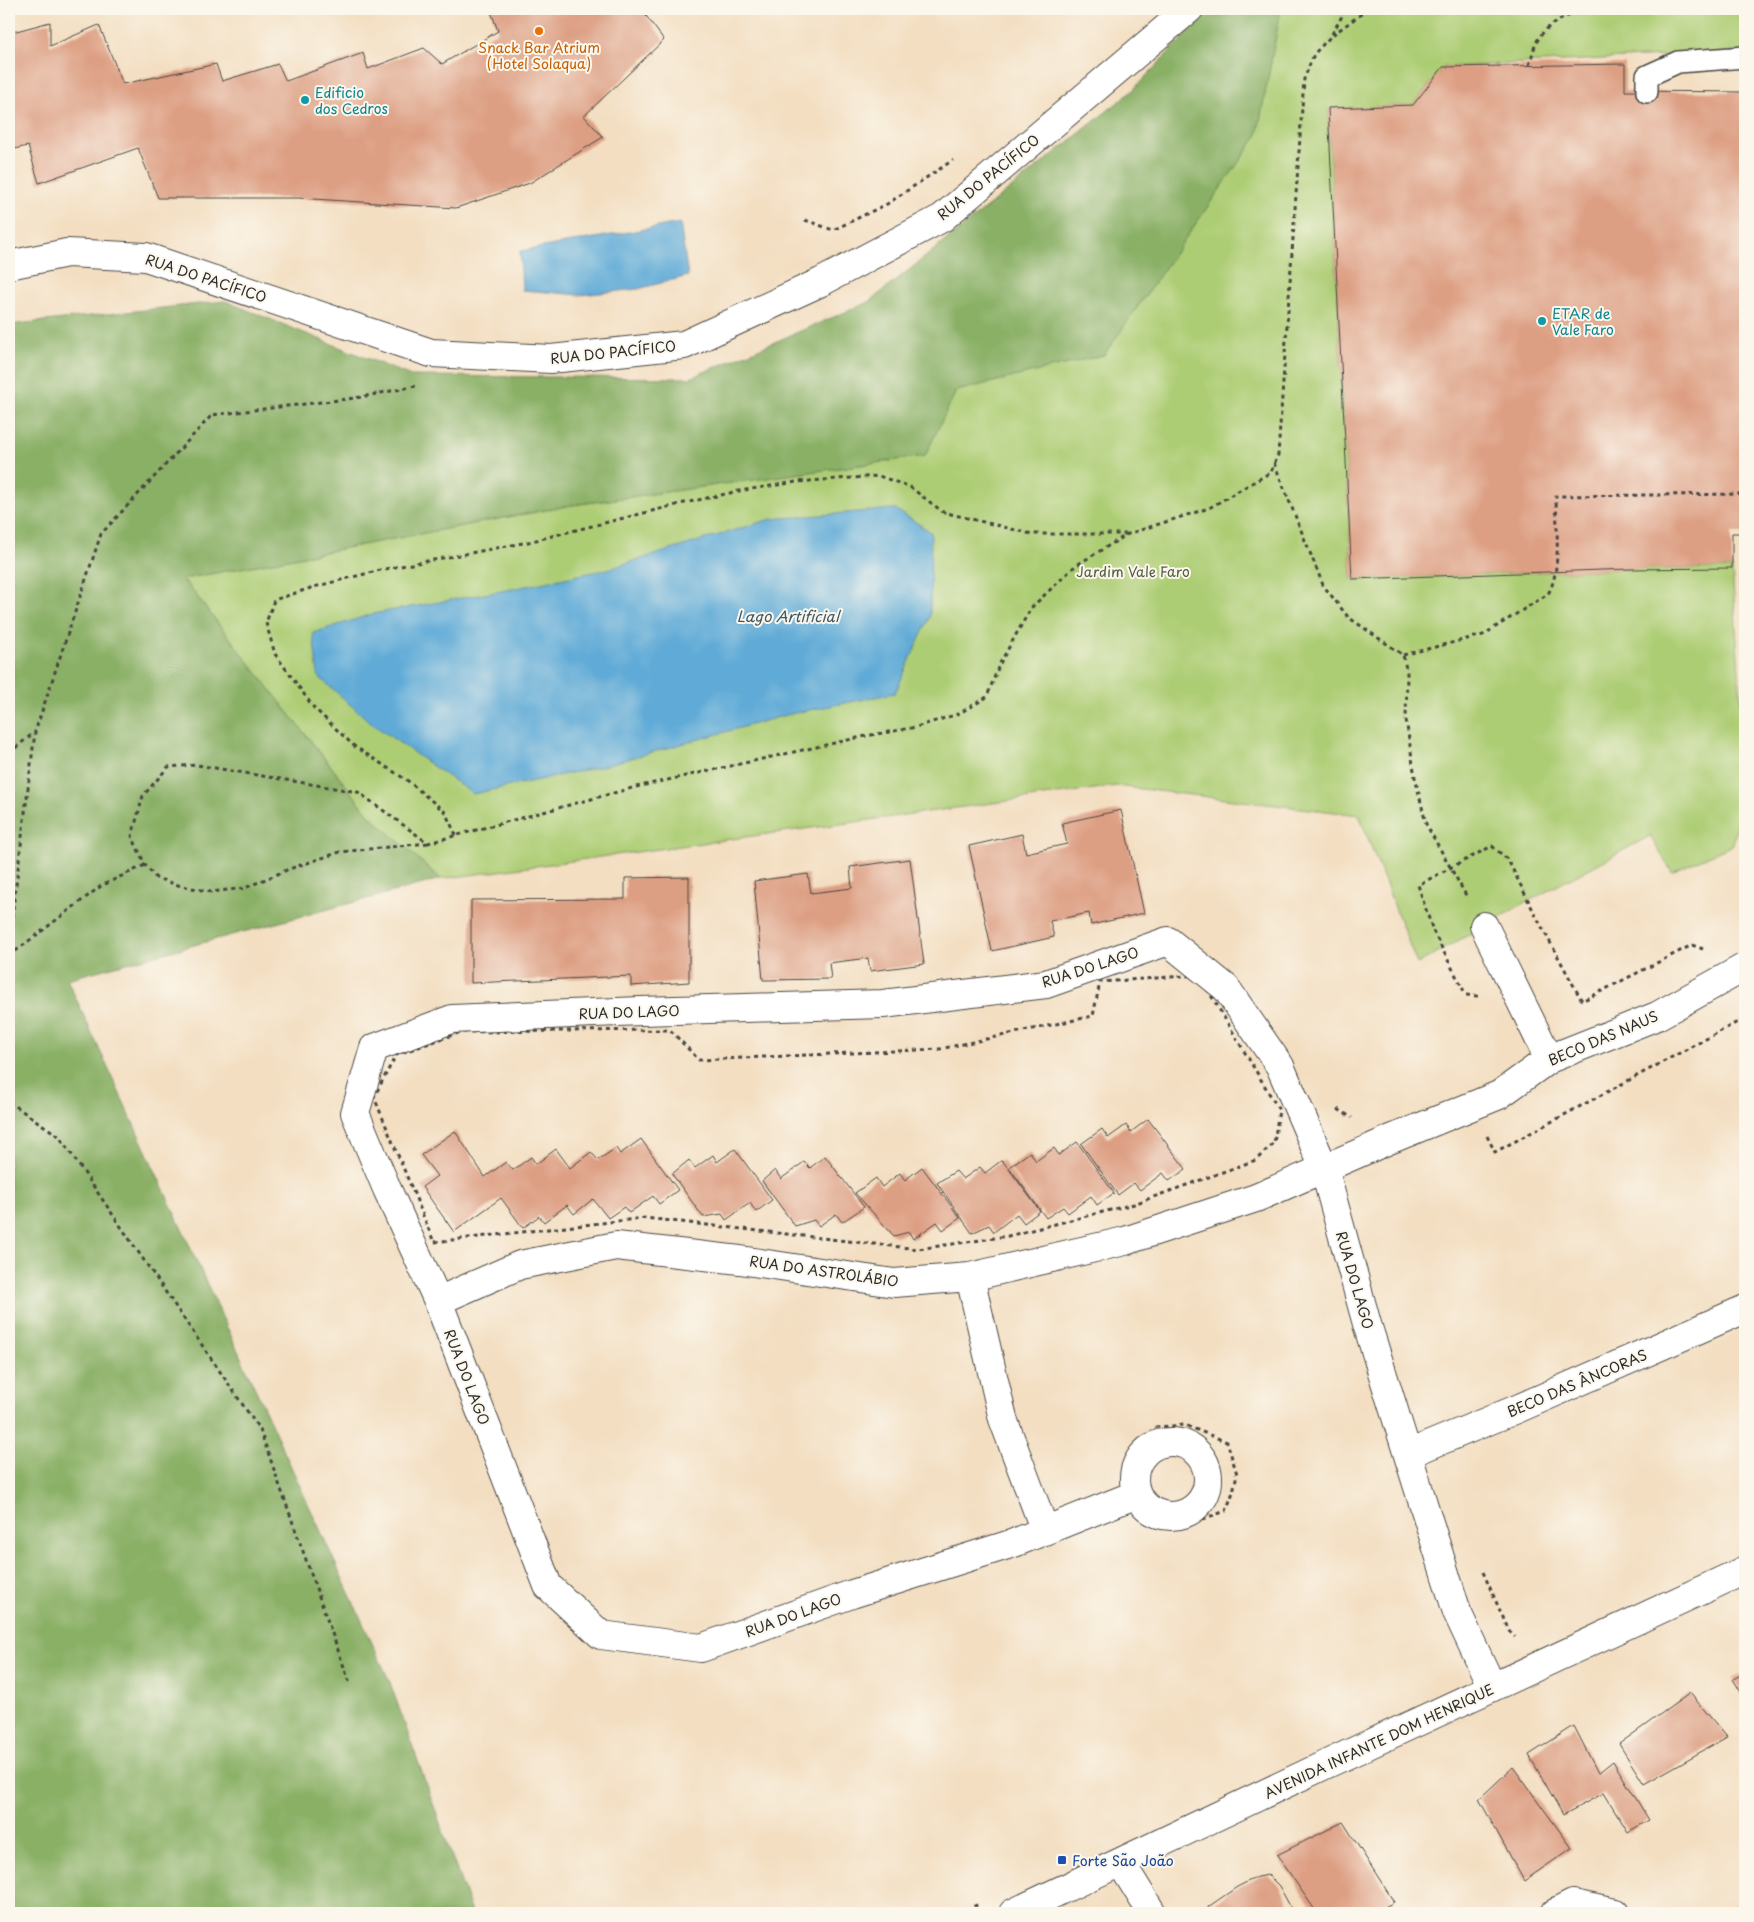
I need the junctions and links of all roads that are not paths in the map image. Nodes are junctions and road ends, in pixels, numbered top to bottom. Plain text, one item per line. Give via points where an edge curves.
1 (1189, 9) edge
2 (1745, 57) edge
3 (1647, 92) dead end
4 (9, 265) edge
5 (1484, 926) road end
6 (1745, 966) edge
7 (1549, 1059) junction
8 (1324, 1168) junction
9 (970, 1277) junction
10 (438, 1301) junction
11 (1745, 1309) edge
12 (1408, 1454) junction
13 (1137, 1494) dead end
14 (1045, 1531) junction
15 (1745, 1570) edge
16 (1492, 1687) junction
17 (1121, 1863) junction
18 (1013, 1913) edge
19 (1152, 1913) edge
20 (1555, 1913) edge
21 (1615, 1913) edge

1 - 4 street, RUA DO PACÍFICO via 942,218 821,282 684,345 552,359 431,353 146,257 67,253
2 - 3 lane via 1678,62 1647,76
5 - 7 street
6 - 7 street, BECO DAS NAUS via 1657,1016
7 - 8 street, BECO DAS NAUS via 1500,1095
8 - 9 street, RUA DO ASTROLÁBIO via 1256,1198 1125,1241
8 - 10 street, RUA DO LAGO via 1275,1058 1226,988 1168,941 1046,984 883,1004 452,1019 374,1048 355,1113
8 - 12 street, RUA DO LAGO via 1367,1324
9 - 10 street, RUA DO ASTROLÁBIO via 894,1283 616,1246 520,1265
9 - 14 street via 1003,1419
10 - 14 street, RUA DO LAGO via 548,1586 601,1635 702,1648 852,1594
11 - 12 street, BECO DAS ÂNCORAS
12 - 16 street, RUA DO LAGO via 1457,1612
13 - 14 street, RUA DO LAGO
15 - 16 street, AVENIDA INFANTE DOM HENRIQUE
16 - 17 street, AVENIDA INFANTE DOM HENRIQUE
17 - 18 street, AVENIDA INFANTE DOM HENRIQUE
17 - 19 street
20 - 21 street via 1573,1904

